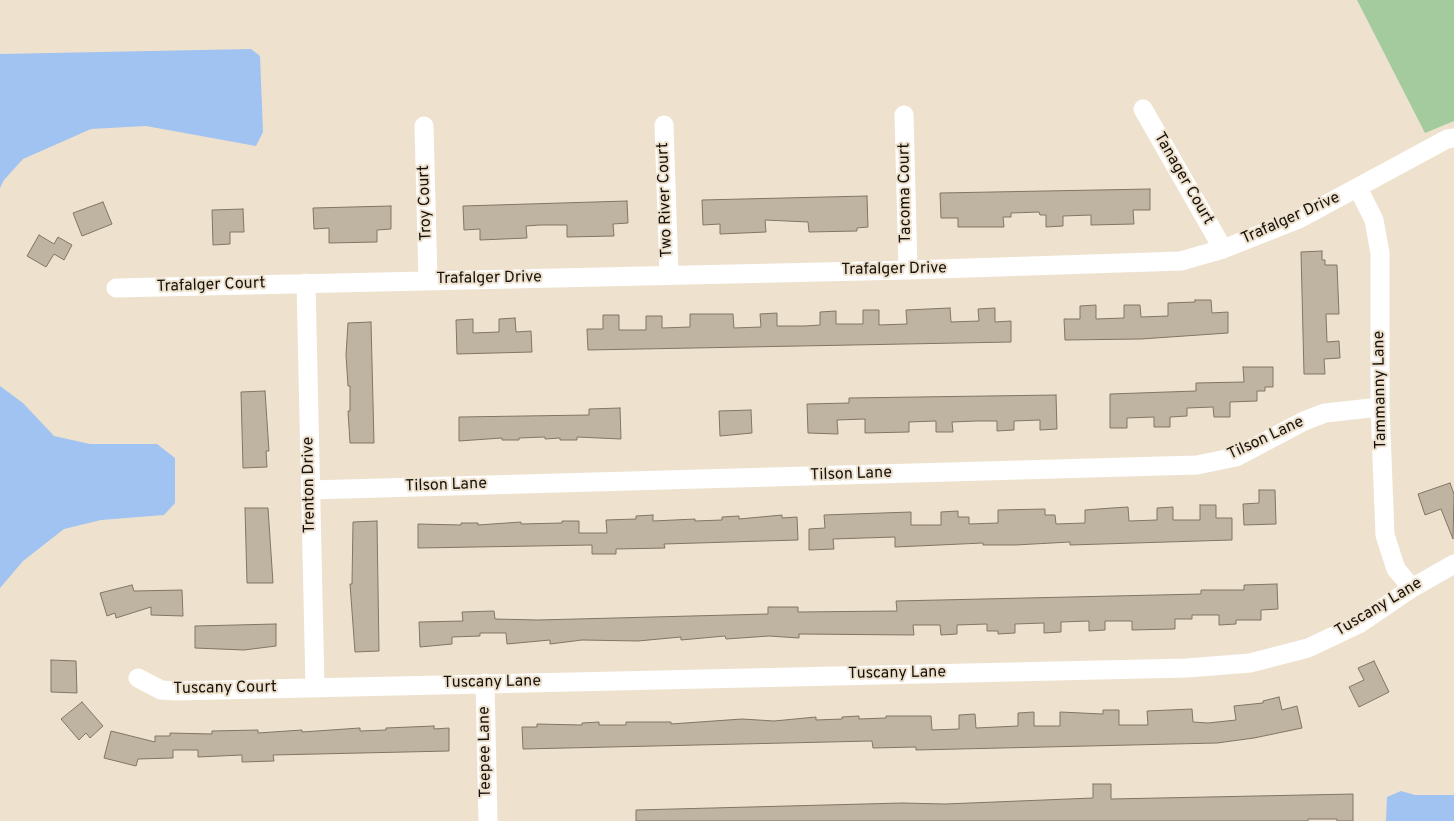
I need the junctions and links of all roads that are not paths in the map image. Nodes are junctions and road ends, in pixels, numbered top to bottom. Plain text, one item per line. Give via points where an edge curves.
1 (1143, 109) dead end
2 (904, 115) dead end
3 (664, 125) dead end
4 (424, 126) dead end
5 (1454, 138) edge
6 (1358, 188) junction
7 (1223, 249) junction
8 (908, 270) junction
9 (668, 275) junction
10 (428, 280) junction
11 (306, 283) junction
12 (116, 288) dead end
13 (1380, 407) junction
14 (310, 490) junction
15 (1454, 564) edge
16 (1412, 588) junction
17 (138, 678) dead end
18 (485, 683) junction
19 (315, 687) junction
20 (488, 821) edge

1 - 7 street, Tanager Court
2 - 8 street, Tacoma Court
3 - 9 street, Two River Court
4 - 10 street, Troy Court
5 - 6 street, Trafalger Drive
6 - 7 street, Trafalger Drive via 1299,219
6 - 13 street, Tammanny Lane via 1374,220 1380,252
7 - 8 street, Trafalger Drive via 1181,261 1152,264
8 - 9 street, Trafalger Drive
9 - 10 street, Trafalger Drive
10 - 11 street, Trafalger Drive
11 - 12 street, Trafalger Court
11 - 14 street, Trenton Drive
13 - 14 street, Tilson Lane via 1325,413 1236,457 1197,465
13 - 16 street, Tammanny Lane via 1385,535 1396,569
14 - 19 street, Trenton Drive
15 - 16 street, Tuscany Lane
16 - 18 street, Tuscany Lane via 1359,624 1316,644 1250,663 1187,668
17 - 19 street, Tuscany Court via 161,690 176,691
18 - 19 street, Tuscany Lane
18 - 20 street, Teepee Lane

